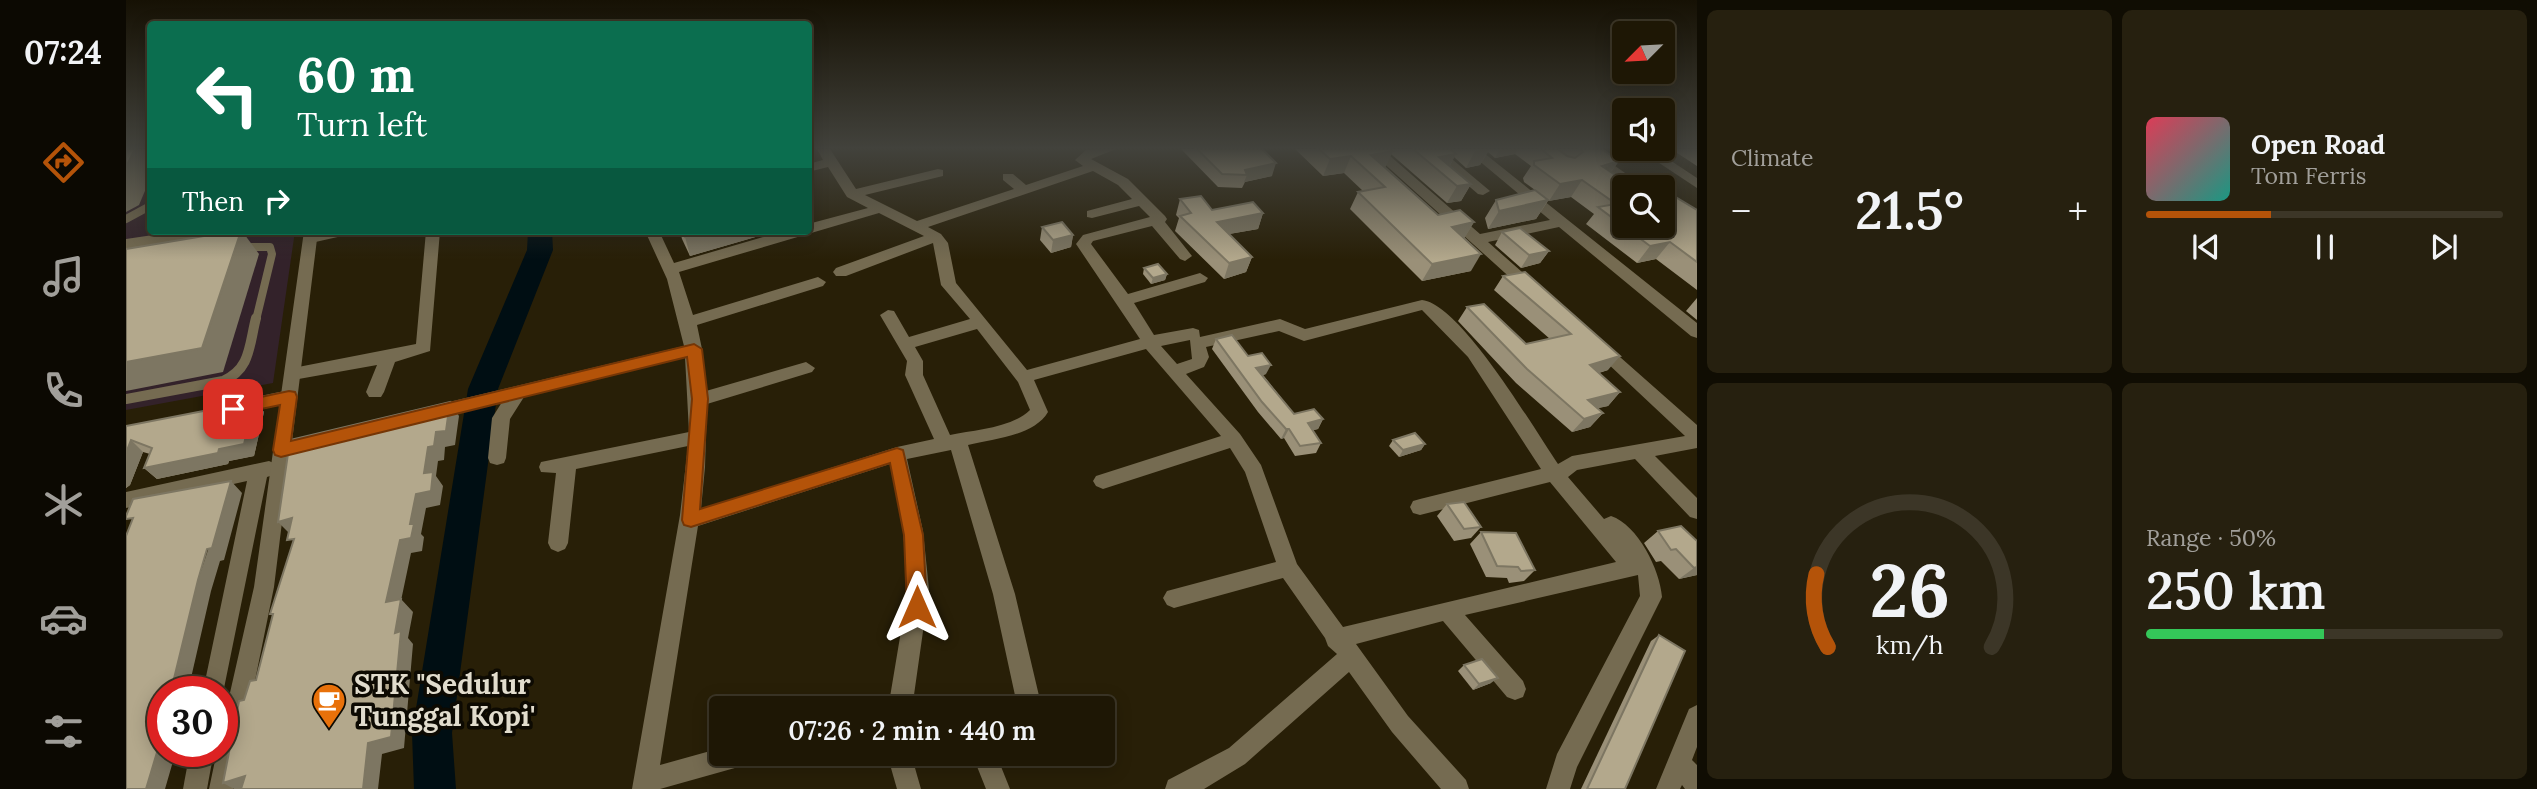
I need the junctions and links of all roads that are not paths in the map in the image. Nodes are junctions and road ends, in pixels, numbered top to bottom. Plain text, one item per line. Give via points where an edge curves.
1 (847, 186) edge
2 (885, 186) edge
3 (1019, 186) edge
4 (1035, 186) edge
5 (1126, 186) edge
6 (1417, 186) edge
7 (1477, 186) edge
8 (1517, 186) edge
9 (1025, 191) junction
10 (1483, 191) dead end
11 (852, 194) junction
12 (1143, 200) junction
13 (878, 209) junction
14 (147, 210) edge
15 (1092, 214) dead end
16 (126, 219) edge
17 (1156, 222) junction
18 (1563, 222) junction
19 (915, 227) junction
20 (812, 228) edge
21 (177, 235) edge
22 (311, 235) edge
23 (433, 235) edge
24 (654, 235) edge
25 (786, 235) edge
26 (233, 237) edge
27 (936, 237) junction
28 (1478, 239) junction
29 (127, 245) edge
30 (1185, 256) dead end
31 (670, 269) junction
32 (841, 272) dead end
33 (1200, 278) dead end
34 (818, 282) dead end
35 (1124, 300) junction
36 (1548, 302) edge
37 (888, 315) dead end
38 (689, 321) junction
39 (980, 322) junction
40 (1697, 332) edge
41 (1193, 334) dead end
42 (1587, 337) edge
43 (1149, 342) junction
44 (907, 344) junction
45 (694, 349) junction
46 (388, 357) junction
47 (806, 368) dead end
48 (1174, 372) junction
49 (293, 374) junction
50 (1023, 377) junction
51 (375, 392) dead end
52 (515, 393) junction
53 (289, 397) junction
54 (126, 399) edge
55 (700, 399) junction
56 (220, 411) edge
57 (414, 418) edge
58 (1697, 436) edge
59 (697, 437) junction
60 (1234, 439) junction
61 (1697, 441) edge
62 (308, 444) edge
63 (952, 444) junction
64 (1639, 451) junction
65 (897, 454) junction
66 (497, 458) dead end
67 (567, 462) junction
68 (273, 463) junction
69 (548, 467) dead end
70 (1562, 470) junction
71 (1103, 481) dead end
72 (129, 499) edge
73 (1420, 507) dead end
74 (1697, 511) edge
75 (126, 518) edge
76 (691, 520) junction
77 (272, 522) junction
78 (247, 528) junction
79 (558, 543) dead end
80 (1639, 566) junction
81 (1288, 568) junction
82 (1174, 598) dead end
83 (1447, 610) junction
84 (1343, 648) junction
85 (217, 676) edge
86 (1515, 689) dead end
87 (902, 696) edge
88 (1027, 696) edge
89 (1697, 717) edge
90 (1679, 763) junction
91 (709, 764) edge
92 (902, 766) edge
93 (989, 766) edge
94 (199, 767) edge
95 (1697, 784) edge
96 (644, 785) edge
97 (1450, 786) edge
98 (195, 789) edge
99 (221, 789) edge
100 (909, 789) edge
101 (998, 789) edge
102 (1177, 789) edge
103 (1558, 789) edge
104 (1668, 789) edge

1 - 11 street
2 - 11 street
3 - 9 street
4 - 9 street
5 - 12 street
6 - 28 street
7 - 10 street
8 - 18 street
9 - 19 street
11 - 13 street
12 - 15 street
12 - 17 street via 1160,219
13 - 19 street
13 - 20 street
14 - 16 lane
17 - 30 street
17 - 35 street via 1083,242
18 - 28 street
18 - 40 street
19 - 27 street
21 - 29 street
22 - 49 street
23 - 46 street via 426,345
24 - 31 street
25 - 31 street
26 - 54 lane via 229,248 265,244 272,254 244,367 223,381
27 - 32 street
27 - 39 street via 945,250 944,277
28 - 36 street
31 - 38 street
33 - 35 street
34 - 38 street
35 - 43 street
37 - 44 street
38 - 45 street
39 - 44 street
39 - 50 street
41 - 43 street
42 - 58 street
43 - 48 street
43 - 50 street
44 - 63 street via 915,363 914,375
45 - 52 street
45 - 55 street
46 - 49 street
46 - 51 street
47 - 55 street
48 - 60 street
48 - 70 street via 1200,360 1196,344 1280,325 1304,335 1430,306 1474,353
49 - 53 street
50 - 63 street via 1035,397 1039,412 1035,417
52 - 57 street
52 - 66 street via 501,418
53 - 56 street
53 - 68 street
55 - 59 street
59 - 67 street
59 - 76 street
60 - 71 street
60 - 81 street via 1254,470
61 - 64 street
62 - 68 street
63 - 65 street
63 - 88 street via 1004,594
64 - 70 street
64 - 74 street
65 - 76 street
65 - 87 street via 911,517 918,586
67 - 69 street
67 - 79 street
68 - 72 street
68 - 77 street
68 - 78 street
70 - 73 street
70 - 80 street
72 - 75 street
76 - 96 street
77 - 78 street
77 - 99 street via 264,587
78 - 85 street
80 - 83 street
80 - 103 street via 1652,582 1651,597 1566,764
81 - 82 street
81 - 84 street
83 - 84 street
83 - 86 street
84 - 97 street
84 - 102 street via 1237,756
89 - 90 street
90 - 95 street
90 - 104 street
91 - 96 street
92 - 100 street
93 - 101 street
94 - 98 street

